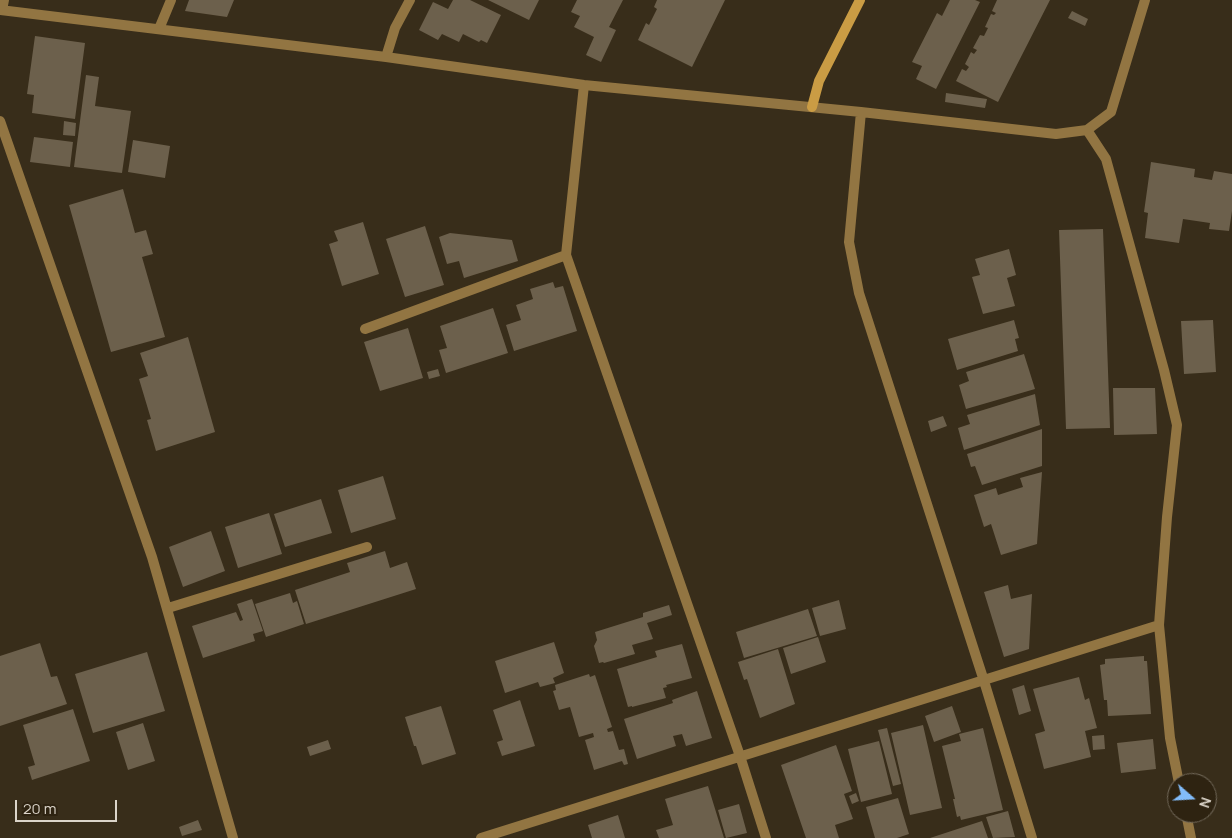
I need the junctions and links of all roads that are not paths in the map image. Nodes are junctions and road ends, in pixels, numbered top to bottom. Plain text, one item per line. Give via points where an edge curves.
1 (171, 0) edge
2 (410, 0) edge
3 (860, 0) edge
4 (1145, 0) edge
5 (2, 7) edge
6 (159, 29) junction
7 (386, 57) junction
8 (584, 85) junction
9 (812, 107) junction
10 (861, 112) junction
11 (0, 121) edge
12 (1087, 130) junction
13 (566, 255) junction
14 (365, 329) dead end
15 (367, 547) dead end
16 (168, 608) junction
17 (1158, 625) junction
18 (984, 681) junction
19 (740, 756) junction
20 (1177, 773) edge
21 (1188, 823) edge
22 (233, 838) edge
23 (481, 838) edge
24 (766, 838) edge
25 (1032, 838) edge
26 (1191, 838) edge

1 - 6 street
2 - 7 street via 395,28
3 - 9 street via 819,81
4 - 12 street via 1111,112
5 - 6 street
6 - 7 street
7 - 8 street
8 - 9 street
8 - 13 street
9 - 10 street
10 - 12 street via 1056,134
10 - 18 street via 849,242 859,293
11 - 16 street
12 - 17 street via 1106,159 1177,426
13 - 14 street
13 - 19 street
15 - 16 street
16 - 22 street
17 - 18 street
17 - 20 street
18 - 19 street
18 - 25 street
19 - 23 street
19 - 24 street
21 - 26 street

